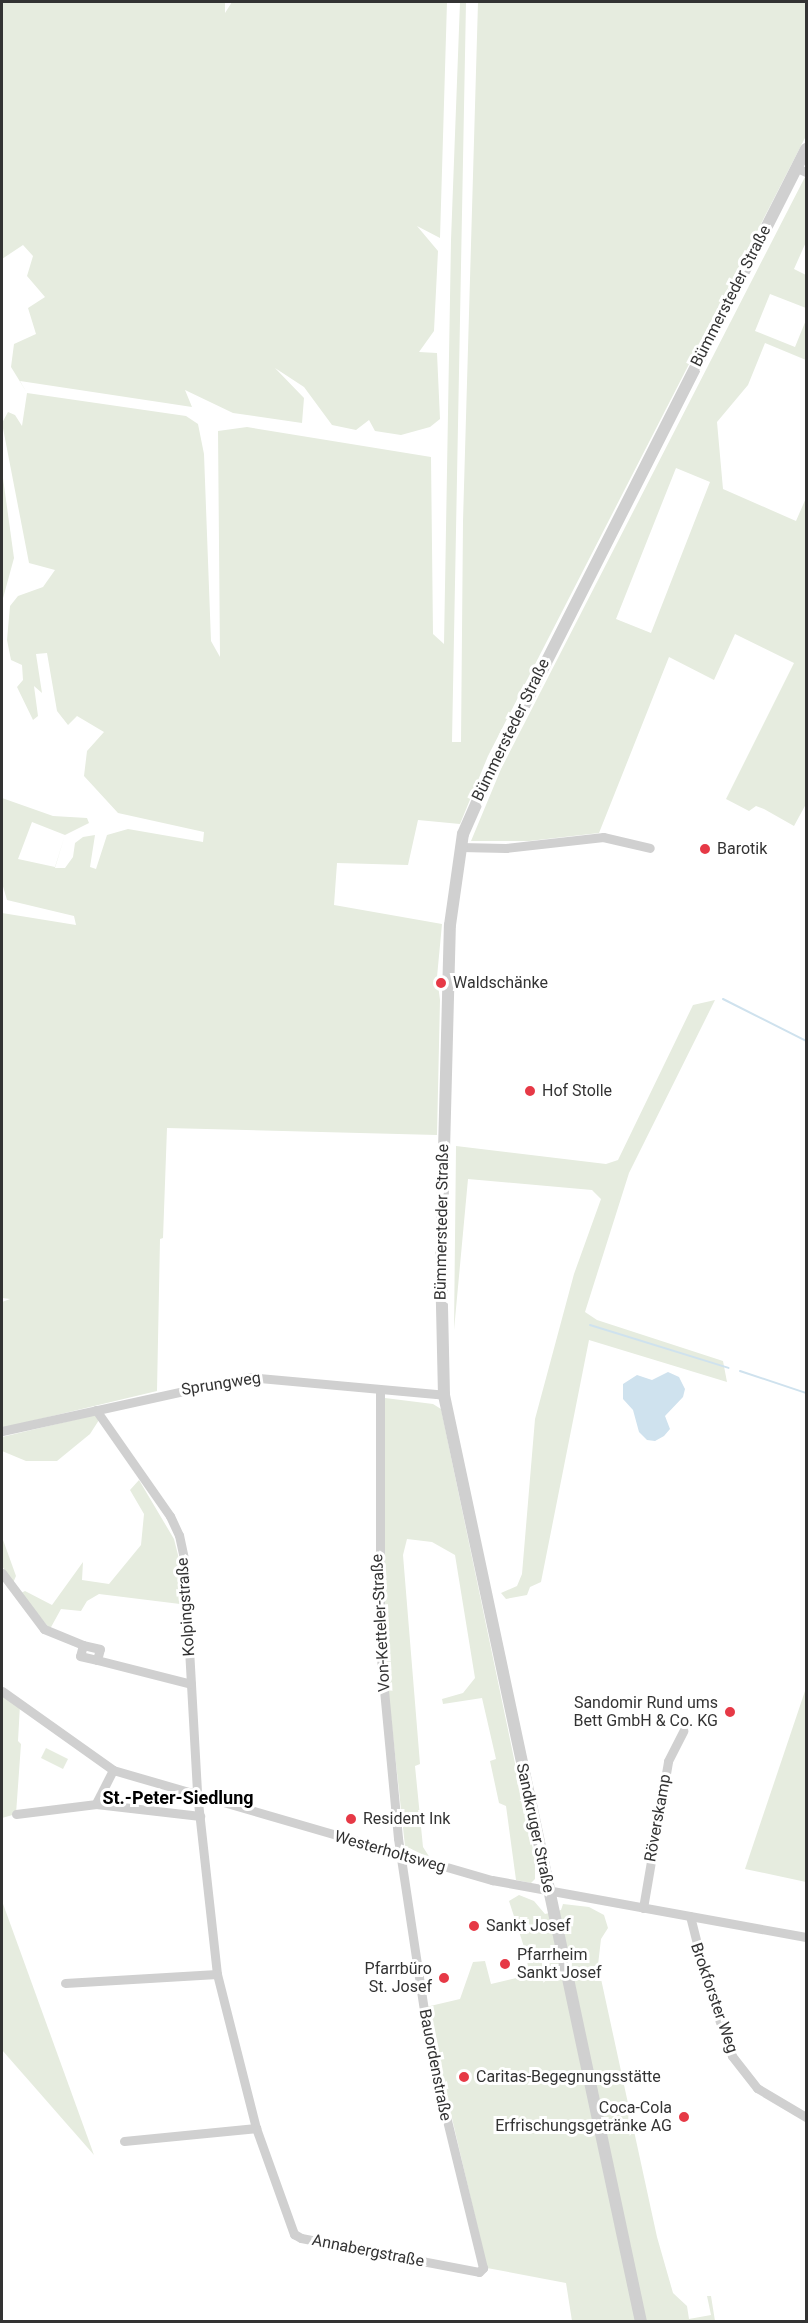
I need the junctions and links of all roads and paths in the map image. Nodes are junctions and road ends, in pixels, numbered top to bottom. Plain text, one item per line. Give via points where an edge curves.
1 (807, 149) edge
2 (802, 170) edge
3 (460, 847) junction
4 (650, 848) dead end
5 (442, 1369) joint
6 (380, 1390) junction
7 (444, 1395) junction
8 (96, 1410) junction
9 (2, 1431) edge
10 (2, 1573) edge
11 (191, 1684) junction
12 (2, 1691) edge
13 (683, 1731) dead end
14 (113, 1770) junction
15 (197, 1793) junction
16 (96, 1804) junction
17 (16, 1814) dead end
18 (200, 1816) junction
19 (401, 1856) junction
20 (549, 1891) junction
21 (643, 1908) junction
22 (690, 1916) junction
23 (807, 1937) edge
24 (217, 1974) junction
25 (65, 1983) dead end
26 (807, 2117) edge
27 (256, 2128) junction
28 (124, 2141) dead end
29 (483, 2271) joint
30 (641, 2322) edge

1 - 2 street, Bümmersteder Straße
2 - 3 street, Bümmersteder Straße via 504,743
3 - 4 street via 506,848 603,837
3 - 5 street, Bümmersteder Straße via 449,936
5 - 7 street, Sandkruger Straße
6 - 7 street, Sprungweg
6 - 8 street, Sprungweg via 248,1377
6 - 19 street, Von-Ketteler-Straße via 380,1648
7 - 20 street, Sandkruger Straße
8 - 9 street, Sprungweg
8 - 11 street, Kolpingstraße via 170,1516 179,1535
10 - 11 street via 44,1629 83,1645 80,1656
11 - 15 street, Kolpingstraße
12 - 14 street, Westerholtsweg
13 - 21 street, Röverskamp via 668,1761
14 - 15 street, Westerholtsweg
14 - 16 street
15 - 18 street, Annabergstraße
15 - 19 street, Westerholtsweg
16 - 17 street
16 - 18 street
18 - 24 street, Annabergstraße
19 - 20 street, Westerholtsweg
19 - 29 street, Bauordenstraße via 430,2050
20 - 21 street, Westerholtsweg
20 - 30 street, Sandkruger Straße
21 - 22 street, Westerholtsweg
22 - 23 street, Westerholtsweg
22 - 26 street, Brokforster Weg via 709,1991 732,2056 758,2088
24 - 25 street
24 - 27 street, Annabergstraße
27 - 28 street
27 - 29 street, Annabergstraße via 294,2234

